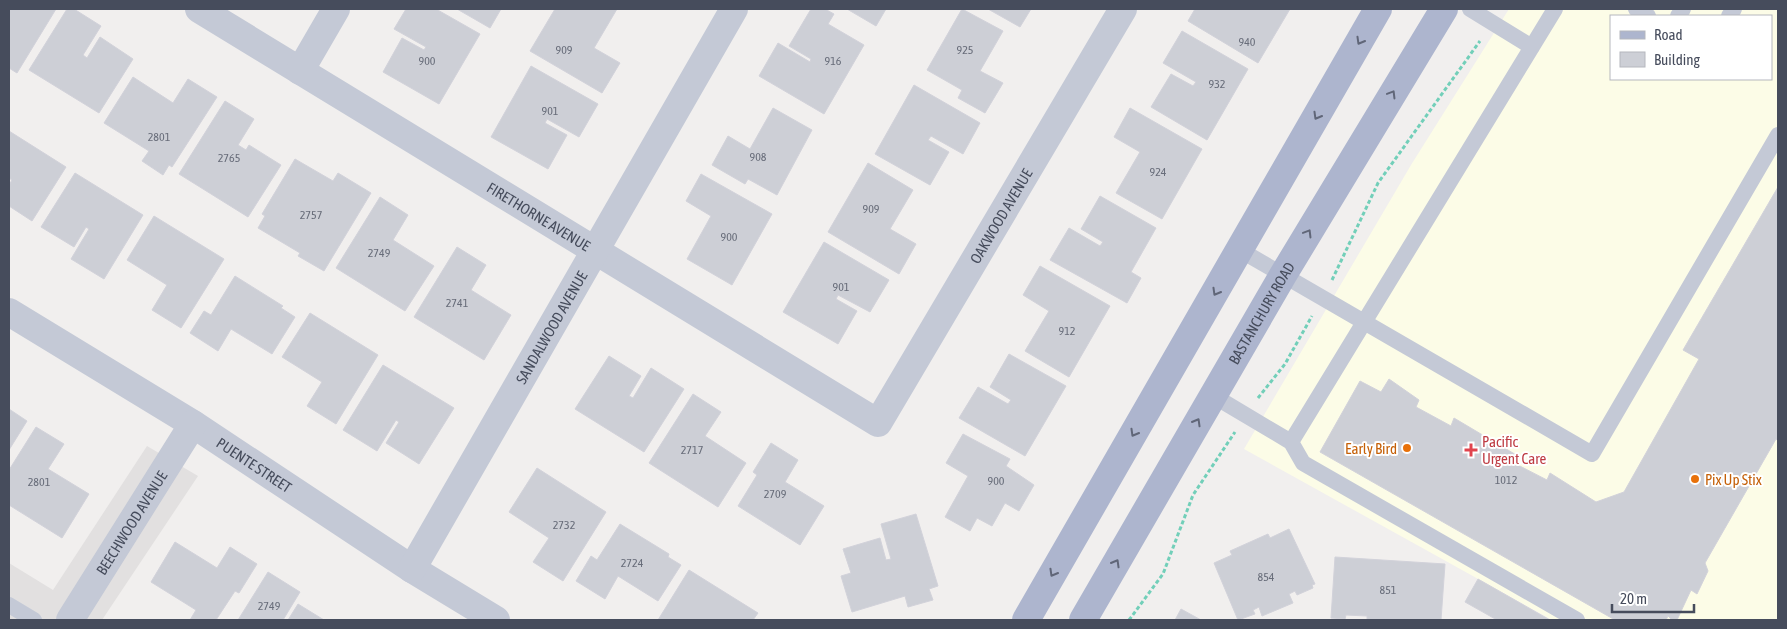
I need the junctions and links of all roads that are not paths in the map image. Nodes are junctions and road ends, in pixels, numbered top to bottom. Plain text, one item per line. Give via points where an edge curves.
1 (199, 9) edge
2 (336, 9) edge
3 (734, 9) edge
4 (1123, 9) edge
5 (1378, 9) edge
6 (1444, 9) edge
7 (1470, 9) edge
8 (1555, 9) edge
9 (1532, 47) junction
10 (300, 71) junction
11 (1778, 135) edge
12 (596, 250) junction
13 (1240, 250) junction
14 (1283, 275) junction
15 (9, 312) edge
16 (1364, 322) junction
17 (1212, 395) junction
18 (878, 423) joint
19 (193, 424) junction
20 (1291, 442) junction
21 (412, 569) junction
22 (9, 605) edge
23 (34, 620) edge
24 (70, 620) edge
25 (496, 620) edge
26 (1026, 620) edge
27 (1083, 620) edge
28 (1577, 620) edge

1 - 10 street, FIRETHORNE AVENUE
2 - 10 street
3 - 12 street, SANDALWOOD AVENUE
4 - 18 street, OAKWOOD AVENUE
5 -> 13 main road
14 -> 6 main road, BASTANCHURY ROAD
7 - 9 lane
8 - 9 lane
9 - 16 lane
10 - 12 street, FIRETHORNE AVENUE
11 - 16 lane via 1592,454
12 - 18 street, FIRETHORNE AVENUE
12 - 21 street, SANDALWOOD AVENUE
13 - 14 lane
13 -> 26 main road
14 - 16 lane
14 - 17 main road, BASTANCHURY ROAD
15 - 19 street, PUENTE STREET
16 - 20 lane
17 - 20 lane
27 -> 17 main road, BASTANCHURY ROAD
19 - 21 street, PUENTE STREET
19 - 24 street, BEECHWOOD AVENUE
20 - 28 lane via 1303,463
21 - 25 street, PUENTE STREET
22 - 23 lane

